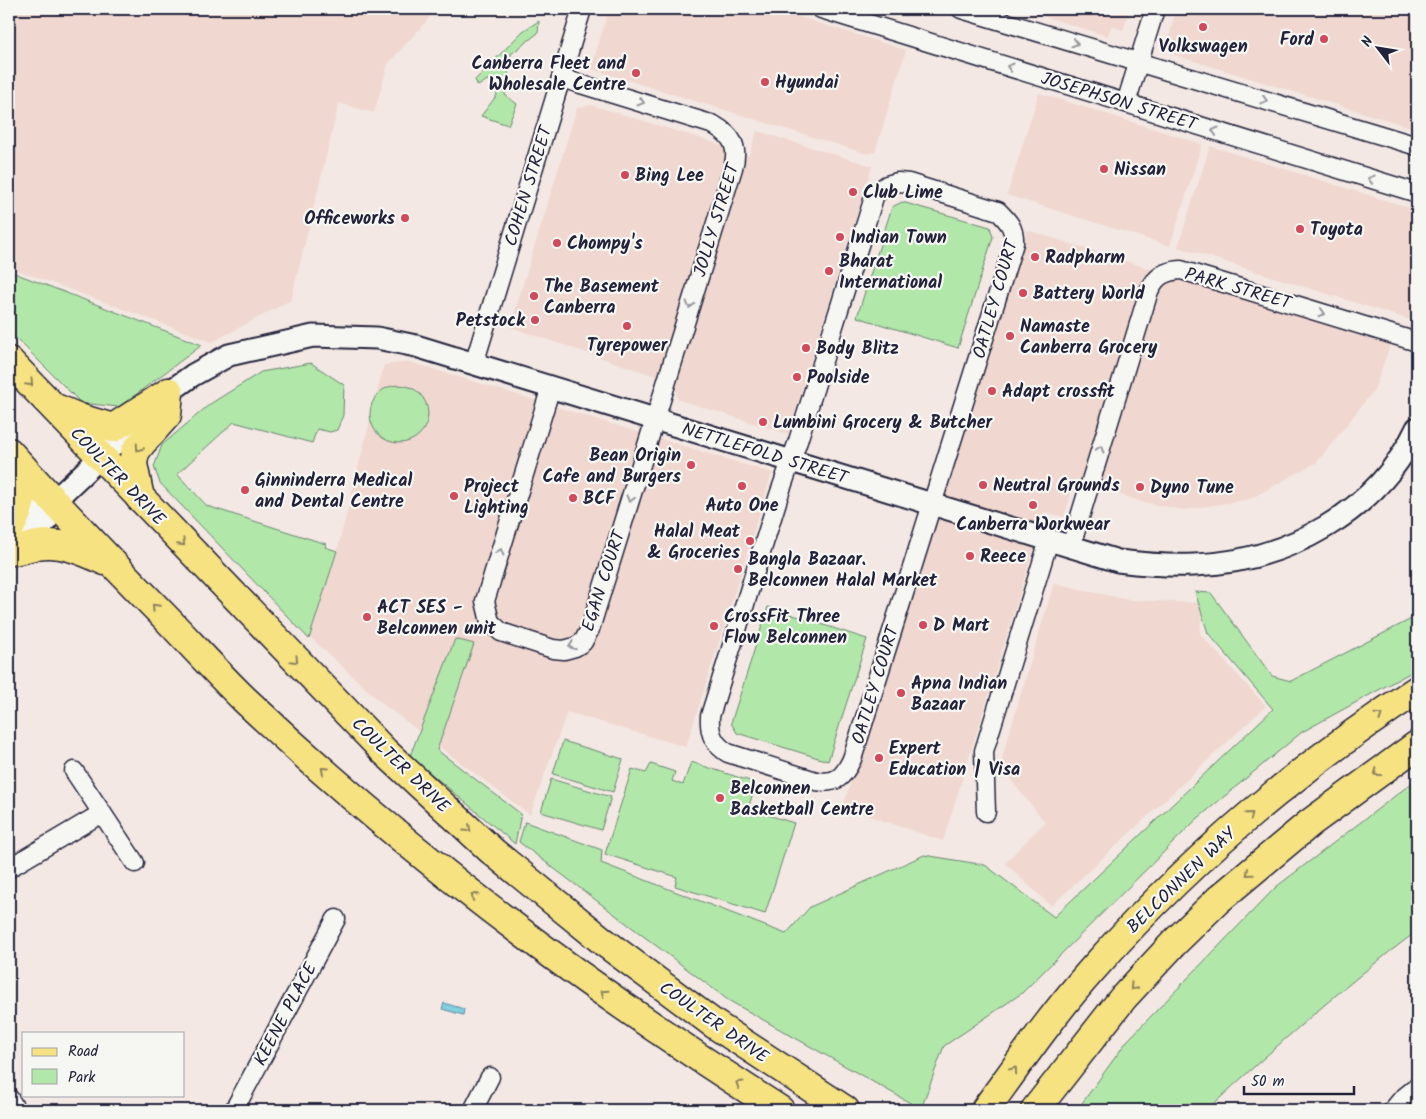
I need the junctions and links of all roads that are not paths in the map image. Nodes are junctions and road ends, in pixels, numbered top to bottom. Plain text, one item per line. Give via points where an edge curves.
1 (582, 9) edge
2 (821, 9) edge
3 (961, 9) edge
4 (1155, 9) edge
5 (1139, 62) junction
6 (561, 78) junction
7 (1126, 103) junction
8 (1417, 146) edge
9 (1417, 193) edge
10 (1417, 342) edge
11 (9, 361) edge
12 (474, 364) junction
13 (551, 387) junction
14 (170, 392) junction
15 (52, 406) junction
16 (655, 419) junction
17 (1417, 428) edge
18 (100, 457) junction
19 (16, 460) edge
20 (790, 460) junction
21 (140, 498) junction
22 (53, 502) junction
23 (932, 504) junction
24 (1049, 540) junction
25 (10, 543) edge
26 (1071, 546) junction
27 (114, 564) junction
28 (1417, 690) edge
29 (1417, 745) edge
30 (74, 771) dead end
31 (986, 812) dead end
32 (102, 813) junction
33 (135, 863) dead end
34 (9, 868) edge
35 (336, 919) dead end
36 (714, 1024) junction
37 (1073, 1061) junction
38 (490, 1077) dead end
39 (1417, 1087) edge
40 (9, 1098) edge
41 (16, 1110) edge
42 (234, 1110) edge
43 (473, 1110) edge
44 (780, 1110) edge
45 (845, 1110) edge
46 (865, 1110) edge
47 (985, 1110) edge
48 (1035, 1110) edge
49 (1042, 1110) edge
50 (1392, 1110) edge

1 - 6 street, COHEN STREET
7 -> 2 street, JOSEPHSON STREET
3 -> 5 street
4 - 5 street
5 - 7 street
5 -> 8 street
6 - 12 street, COHEN STREET
6 -> 16 street, JOLLY STREET via 714,125 733,141 736,150
9 -> 7 street, JOSEPHSON STREET
26 -> 10 street, PARK STREET via 1149,290 1160,275 1181,270
11 -> 15 main road, COULTER DRIVE
12 - 13 street, NETTLEFOLD STREET
12 - 14 street, NETTLEFOLD STREET via 377,338 313,336 229,355
13 - 16 street, NETTLEFOLD STREET
16 -> 13 street, EGAN COURT via 590,629 583,642 574,647 564,650 550,648 502,632 490,622 485,601
14 - 15 main road via 113,428
14 - 18 street, NETTLEFOLD STREET
14 -> 21 main road via 168,415 135,452 132,464
15 - 18 main road, COULTER DRIVE
16 - 20 street, NETTLEFOLD STREET
17 - 26 street, NETTLEFOLD STREET via 1391,471 1364,500 1316,533 1258,556 1194,565 1150,564 1118,561
18 - 21 main road, COULTER DRIVE
18 - 22 street, NETTLEFOLD STREET
19 - 22 main road, COULTER DRIVE
19 - 25 main road via 23,496
20 - 23 street, NETTLEFOLD STREET
20 - 23 street, OATLEY COURT via 710,716 710,731 716,744 728,753 816,780 832,782 846,770 852,761
20 - 23 street, OATLEY COURT via 876,194 887,185 909,183 998,211 1009,221 1015,234
21 -> 36 main road, COULTER DRIVE via 406,773 492,851 604,942
22 - 25 street via 47,520
22 - 27 main road, COULTER DRIVE
23 - 24 street, NETTLEFOLD STREET
24 - 26 street, NETTLEFOLD STREET
24 - 31 street via 984,751
25 - 27 main road via 55,544
44 -> 27 main road, COULTER DRIVE via 695,1056 485,906 360,803 244,699
47 -> 28 main road, BELCONNEN WAY via 1042,1030 1090,972 1185,872 1287,784
29 -> 37 main road via 1310,823 1218,900 1123,998
30 - 32 street
32 - 33 street
32 - 34 street
35 - 42 street, KEENE PLACE
36 - 45 main road, COULTER DRIVE
36 - 46 main road via 763,1046
37 - 48 main road
37 - 49 main road
38 - 43 street
39 - 50 street
40 - 41 street

